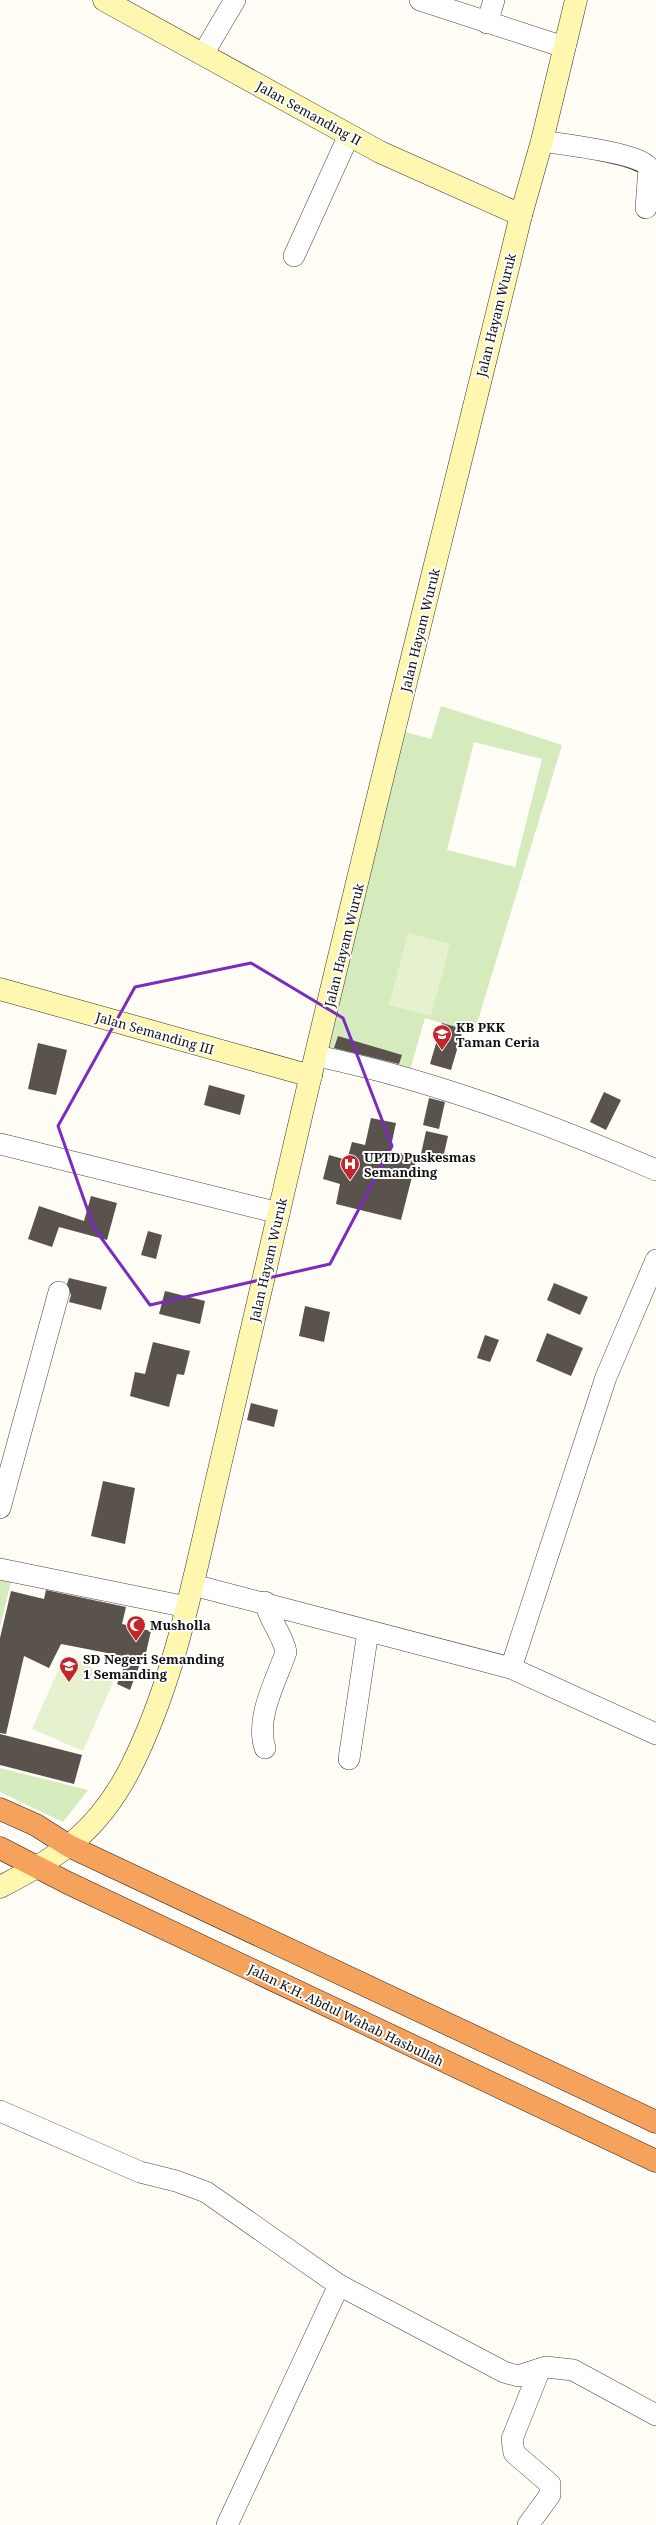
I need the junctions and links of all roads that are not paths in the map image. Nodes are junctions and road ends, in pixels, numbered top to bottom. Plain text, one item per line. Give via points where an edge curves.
1 (104, 0) edge
2 (235, 0) edge
3 (420, 0) edge
4 (494, 0) edge
5 (576, 0) edge
6 (131, 7) edge
7 (487, 23) junction
8 (564, 47) junction
9 (203, 54) junction
10 (349, 135) junction
11 (542, 141) junction
12 (646, 208) dead end
13 (521, 215) junction
14 (294, 256) dead end
15 (0, 989) edge
16 (314, 1066) junction
17 (0, 1144) edge
18 (656, 1170) edge
19 (279, 1213) junction
20 (656, 1260) edge
21 (60, 1292) dead end
22 (0, 1508) edge
23 (0, 1569) edge
24 (193, 1585) junction
25 (265, 1602) junction
26 (188, 1607) junction
27 (368, 1631) junction
28 (511, 1668) junction
29 (656, 1734) edge
30 (265, 1748) dead end
31 (349, 1759) dead end
32 (0, 1809) edge
33 (70, 1846) junction
34 (0, 1848) edge
35 (44, 1863) junction
36 (0, 1887) edge
37 (0, 2111) edge
38 (656, 2122) edge
39 (656, 2161) edge
40 (339, 2285) junction
41 (540, 2368) junction
42 (656, 2415) edge
43 (227, 2525) edge
44 (528, 2525) edge

1 - 6 main road, Jalan Semanding II
2 - 9 street
3 - 7 street
4 - 7 street
5 - 8 main road, Jalan Hayam Wuruk
6 - 9 main road, Jalan Semanding II
7 - 8 street
8 - 11 main road, Jalan Hayam Wuruk
9 - 10 main road, Jalan Semanding II
10 - 13 main road, Jalan Semanding II via 443,182
10 - 14 street
11 - 12 street via 642,161 649,168
11 - 13 main road, Jalan Hayam Wuruk
13 - 16 main road, Jalan Hayam Wuruk
15 - 16 main road, Jalan Semanding III
16 - 18 street via 422,1084 590,1141
16 - 19 main road, Jalan Hayam Wuruk
17 - 19 street
19 - 24 main road, Jalan Hayam Wuruk
20 - 28 street via 606,1377
21 - 22 street
23 - 26 street
24 - 25 street
24 - 26 main road, Jalan Hayam Wuruk
25 - 27 street
25 - 30 street via 269,1617 285,1643 286,1652 265,1714 261,1736
26 - 33 main road, Jalan Hayam Wuruk via 153,1718 128,1773 90,1829
27 - 28 street
27 - 31 street
28 - 29 street
32 - 33 highway via 36,1825
33 - 35 main road, Jalan Hayam Wuruk
33 - 38 highway
34 - 35 highway, Jalan K.H. Abdul Wahab Hasbullah
35 - 36 main road, Jalan Hayam Wuruk
35 - 39 highway, Jalan K.H. Abdul Wahab Hasbullah
37 - 40 street via 140,2172 206,2192
40 - 41 street via 504,2372 518,2376
40 - 43 street
41 - 42 street via 559,2367 573,2370
41 - 44 street via 512,2439 514,2453 519,2460 550,2484 551,2489 550,2495

